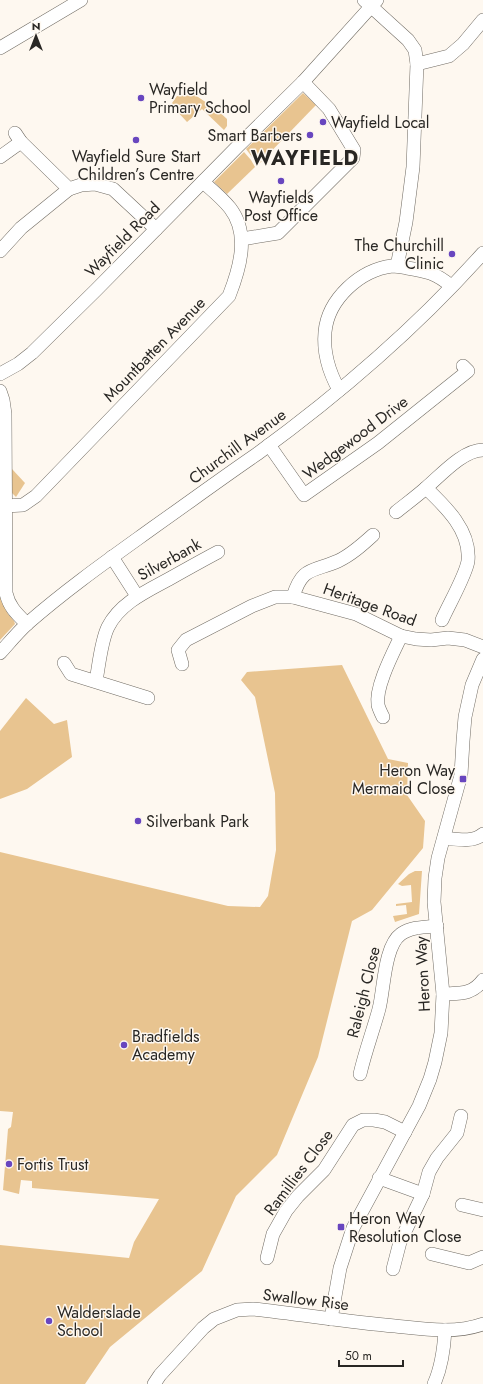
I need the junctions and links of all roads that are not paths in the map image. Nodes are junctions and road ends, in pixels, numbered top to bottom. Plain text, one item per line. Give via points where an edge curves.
1 (81, 0) edge
2 (371, 2) edge
3 (483, 20) edge
4 (0, 48) edge
5 (417, 64) junction
6 (303, 82) junction
7 (0, 157) edge
8 (203, 182) junction
9 (69, 189) junction
10 (156, 229) junction
11 (242, 239) junction
12 (0, 251) edge
13 (483, 253) edge
14 (397, 266) junction
15 (451, 286) junction
16 (463, 366) dead end
17 (0, 374) edge
18 (339, 390) junction
19 (0, 391) edge
20 (269, 445) junction
21 (483, 450) edge
22 (3, 482) edge
23 (426, 488) junction
24 (6, 506) junction
25 (396, 512) dead end
26 (373, 535) dead end
27 (218, 552) dead end
28 (112, 556) junction
29 (137, 596) junction
30 (292, 597) junction
31 (442, 620) dead end
32 (28, 624) junction
33 (400, 636) junction
34 (483, 647) edge
35 (0, 652) edge
36 (483, 659) edge
37 (64, 663) dead end
38 (182, 664) dead end
39 (96, 681) junction
40 (148, 698) dead end
41 (383, 717) dead end
42 (483, 834) edge
43 (444, 838) junction
44 (437, 926) junction
45 (483, 980) edge
46 (443, 994) junction
47 (360, 1074) dead end
48 (461, 1116) dead end
49 (405, 1132) junction
50 (379, 1178) junction
51 (423, 1194) junction
52 (462, 1205) dead end
53 (483, 1210) edge
54 (273, 1252) dead end
55 (432, 1254) dead end
56 (483, 1257) edge
57 (393, 1269) dead end
58 (331, 1319) junction
59 (483, 1324) edge
60 (445, 1330) junction
61 (154, 1384) edge
62 (434, 1384) edge

1 - 4 street
2 - 5 street via 408,40 415,50
2 - 6 street, Wayfield Road
3 - 5 street via 449,56
5 - 14 street via 414,168
6 - 8 street, Wayfield Road
6 - 11 street via 329,109 354,150 353,158 278,234
7 - 9 street via 18,138
8 - 10 street, Wayfield Road
8 - 11 street, Mountbatten Avenue via 235,216
9 - 10 street via 95,184 113,189
9 - 12 street via 21,228
10 - 17 street, Wayfield Road via 32,353
11 - 24 street, Mountbatten Avenue via 240,265 229,296 36,496 23,504
13 - 15 street, Churchill Avenue
14 - 15 street via 428,272
14 - 18 street via 364,276 336,301 325,330 324,346 327,364
15 - 18 street, Churchill Avenue via 378,357
16 - 20 street, Wedgewood Drive via 468,371 378,443 304,495
18 - 20 street, Churchill Avenue
19 - 22 street via 5,414
20 - 28 street, Churchill Avenue
21 - 23 street via 465,456
22 - 24 street
23 - 25 street
23 - 31 street via 458,524 468,546 468,562
24 - 32 street via 6,593 16,613
26 - 30 street via 338,561 306,572 297,583
27 - 29 street, Silverbank
28 - 29 street, Silverbank
28 - 32 street, Churchill Avenue
29 - 39 street, Silverbank via 116,615 107,628
30 - 33 street, Heritage Road via 356,614
30 - 38 street, Heritage Road via 275,597 252,606 186,640 178,650
32 - 35 street, Churchill Avenue
33 - 34 street, Heritage Road via 431,640 465,640
33 - 41 street via 378,693 378,705
36 - 43 street, Heron Way via 472,685 463,741 461,776
37 - 39 street via 71,674
39 - 40 street
42 - 43 street via 465,840
43 - 44 street, Heron Way via 435,878
44 - 46 street, Heron Way
44 - 47 street, Raleigh Close via 415,928 401,934 393,943 388,957 380,1008
45 - 46 street via 471,991
46 - 49 street, Heron Way via 441,1033 435,1062 423,1098
48 - 51 street via 457,1133 429,1172
49 - 50 street, Heron Way
49 - 54 street, Ramillies Close via 385,1122 374,1120 363,1120 353,1125 324,1170 286,1211 273,1234
50 - 51 street
50 - 58 street, Heron Way via 353,1228 340,1268
51 - 57 street via 400,1242
52 - 53 street
55 - 56 street via 469,1263
58 - 60 street, Swallow Rise
58 - 61 street, Swallow Rise via 253,1309 226,1314 203,1328
59 - 60 street, Swallow Rise via 467,1329
60 - 62 street via 443,1355

